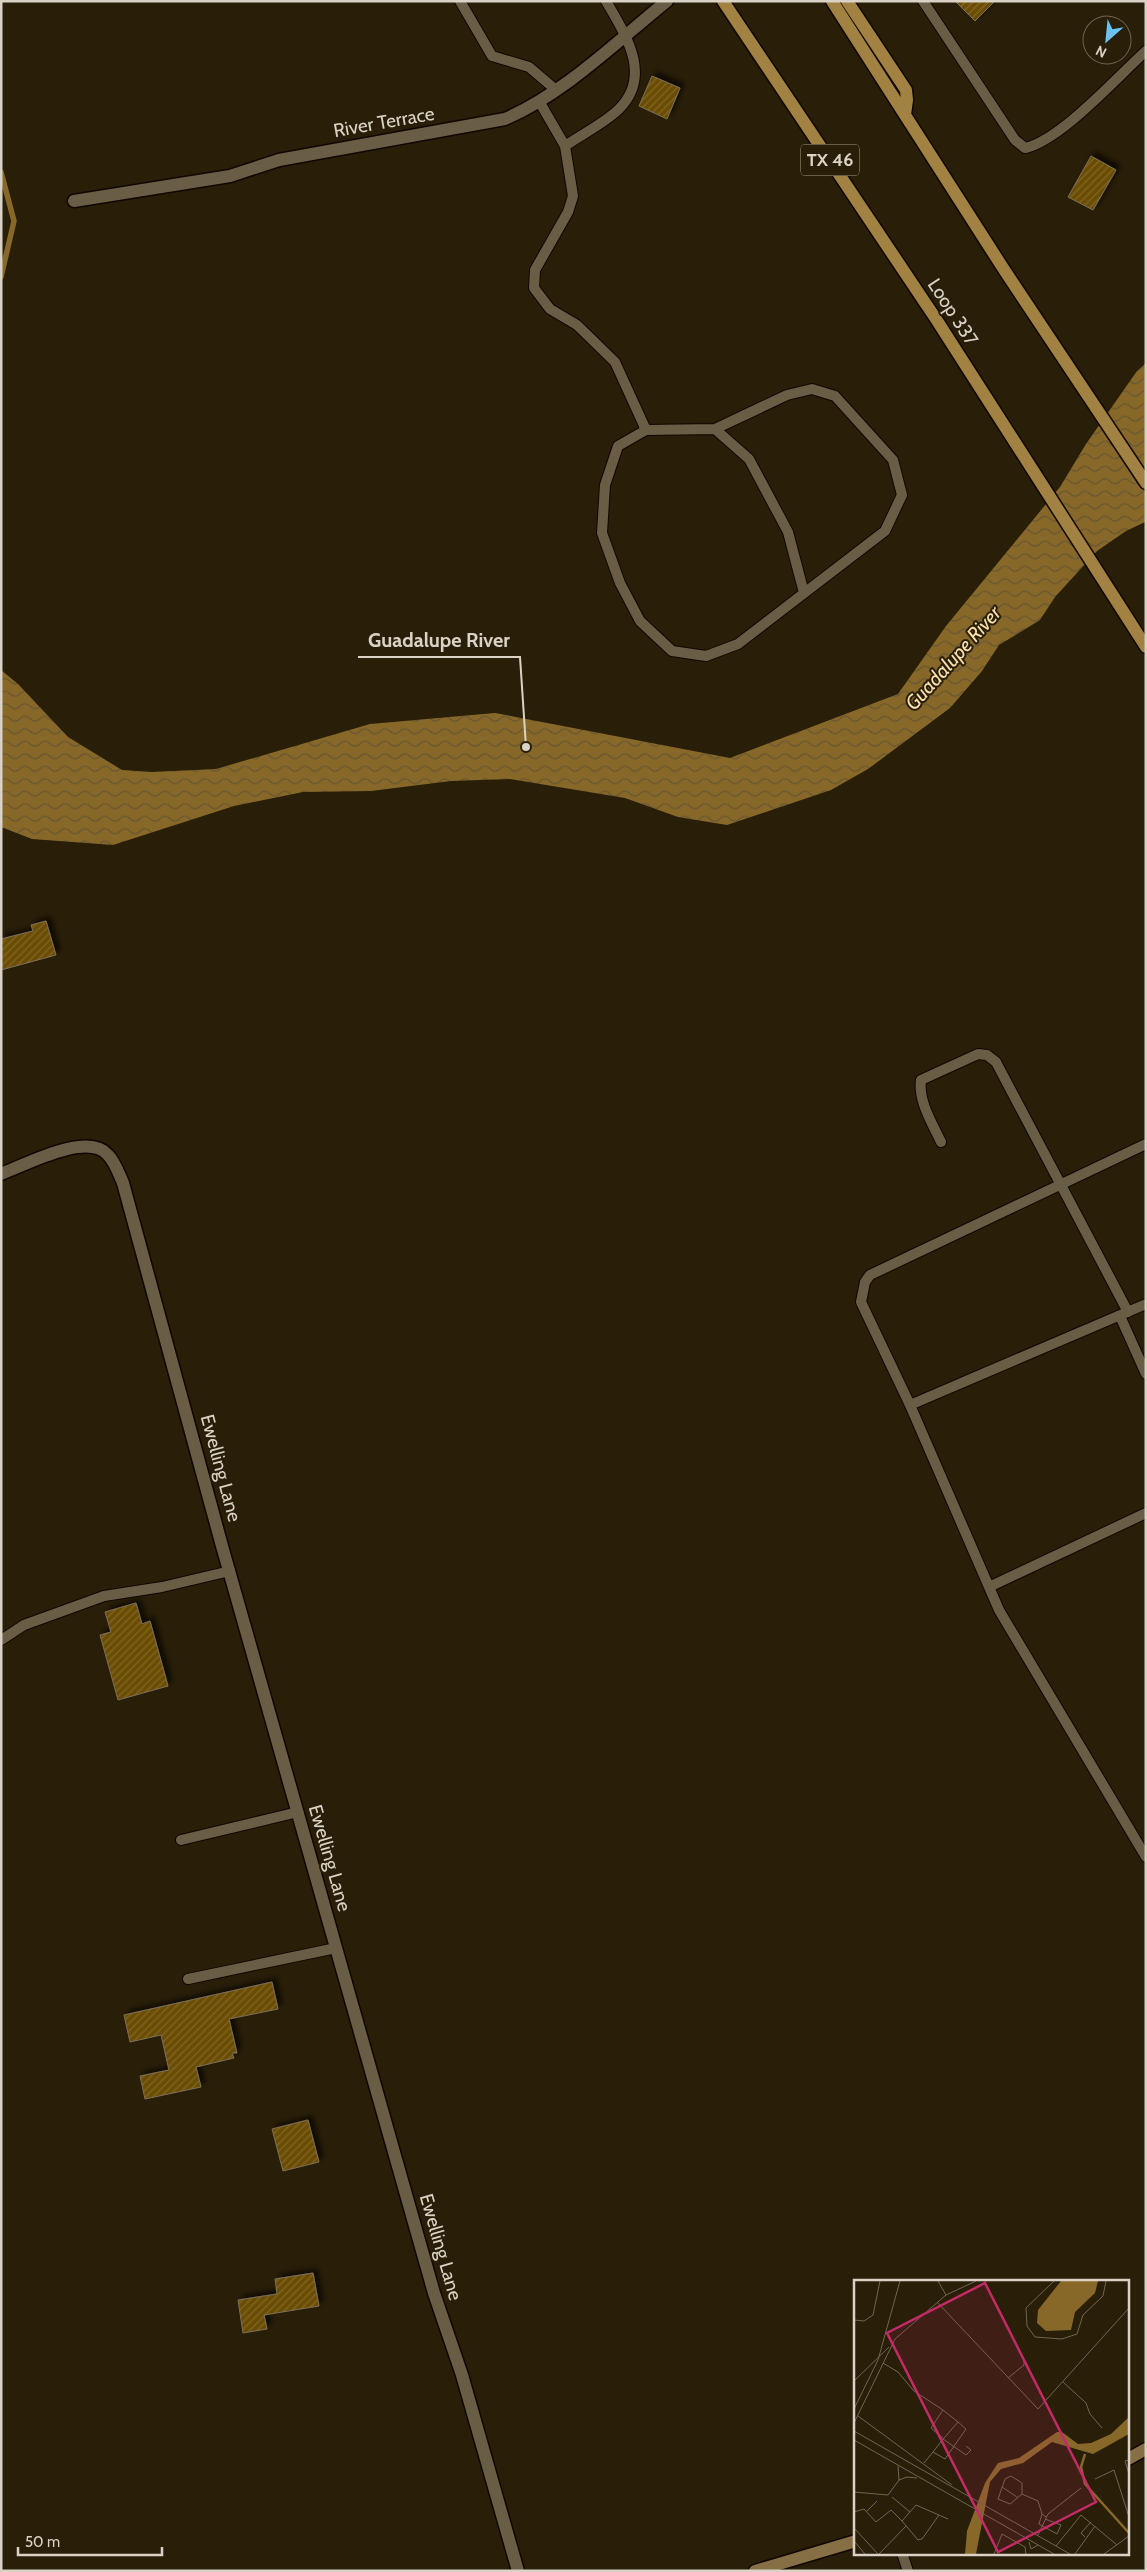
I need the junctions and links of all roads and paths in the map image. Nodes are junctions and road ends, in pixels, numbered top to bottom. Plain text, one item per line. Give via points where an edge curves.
1 (460, 1) edge
2 (606, 1) edge
3 (667, 1) edge
4 (723, 1) edge
5 (832, 1) edge
6 (847, 1) edge
7 (923, 1) edge
8 (625, 34) junction
9 (1146, 50) edge
10 (556, 90) junction
11 (539, 101) junction
12 (905, 115) junction
13 (566, 146) junction
14 (74, 201) dead end
15 (715, 429) junction
16 (646, 430) junction
17 (1146, 483) edge
18 (804, 593) junction
19 (1146, 647) edge
20 (941, 1142) dead end
21 (1146, 1144) edge
22 (1, 1174) edge
23 (1061, 1186) junction
24 (1146, 1304) edge
25 (1124, 1314) junction
26 (1146, 1374) edge
27 (910, 1405) junction
28 (1146, 1512) edge
29 (230, 1572) junction
30 (989, 1586) junction
31 (1, 1640) edge
32 (298, 1812) junction
33 (181, 1840) dead end
34 (1146, 1857) edge
35 (336, 1948) junction
36 (188, 1979) dead end
37 (1146, 2449) edge
38 (1130, 2458) edge
39 (854, 2542) edge
40 (902, 2554) edge
41 (518, 2571) edge
42 (755, 2571) edge
43 (908, 2571) edge

1 - 10 lane via 492,56 529,67
2 - 8 lane
3 - 8 street, River Terrace
4 - 19 main road, Loop 337 / TX 46 via 936,319
5 - 12 main road
6 - 12 main road via 906,90
7 - 9 lane via 1015,140 1025,148 1038,145 1068,123
8 - 10 street, River Terrace
8 - 13 lane via 637,70 631,92 619,109
10 - 11 street, River Terrace
11 - 13 lane
11 - 14 street, River Terrace via 505,119 480,125 279,160 230,176
12 - 17 main road
13 - 16 lane via 573,196 568,212 535,270 534,288 550,309 577,326 615,362
15 - 16 lane
15 - 18 lane via 754,468 788,532
15 - 18 lane via 787,395 812,389 835,396 892,460 902,495 885,531
16 - 18 lane via 618,446 605,485 602,534 620,583 640,621 672,651 706,656 738,644
20 - 23 lane via 922,1099 921,1080 978,1054 987,1055 996,1062
21 - 23 lane
22 - 29 street, Ewelling Lane via 62,1150 84,1146 97,1148 108,1155 130,1204
23 - 25 lane
23 - 27 lane via 870,1275 865,1282 861,1302
24 - 25 lane
25 - 26 lane
25 - 27 lane
27 - 30 lane
28 - 30 lane
29 - 31 lane via 104,1596 24,1625
29 - 32 street, Ewelling Lane
30 - 34 lane via 999,1610
32 - 33 lane
32 - 35 street, Ewelling Lane
35 - 36 lane
35 - 41 street, Ewelling Lane via 434,2293 462,2375
37 - 38 street
39 - 42 street
40 - 43 lane

